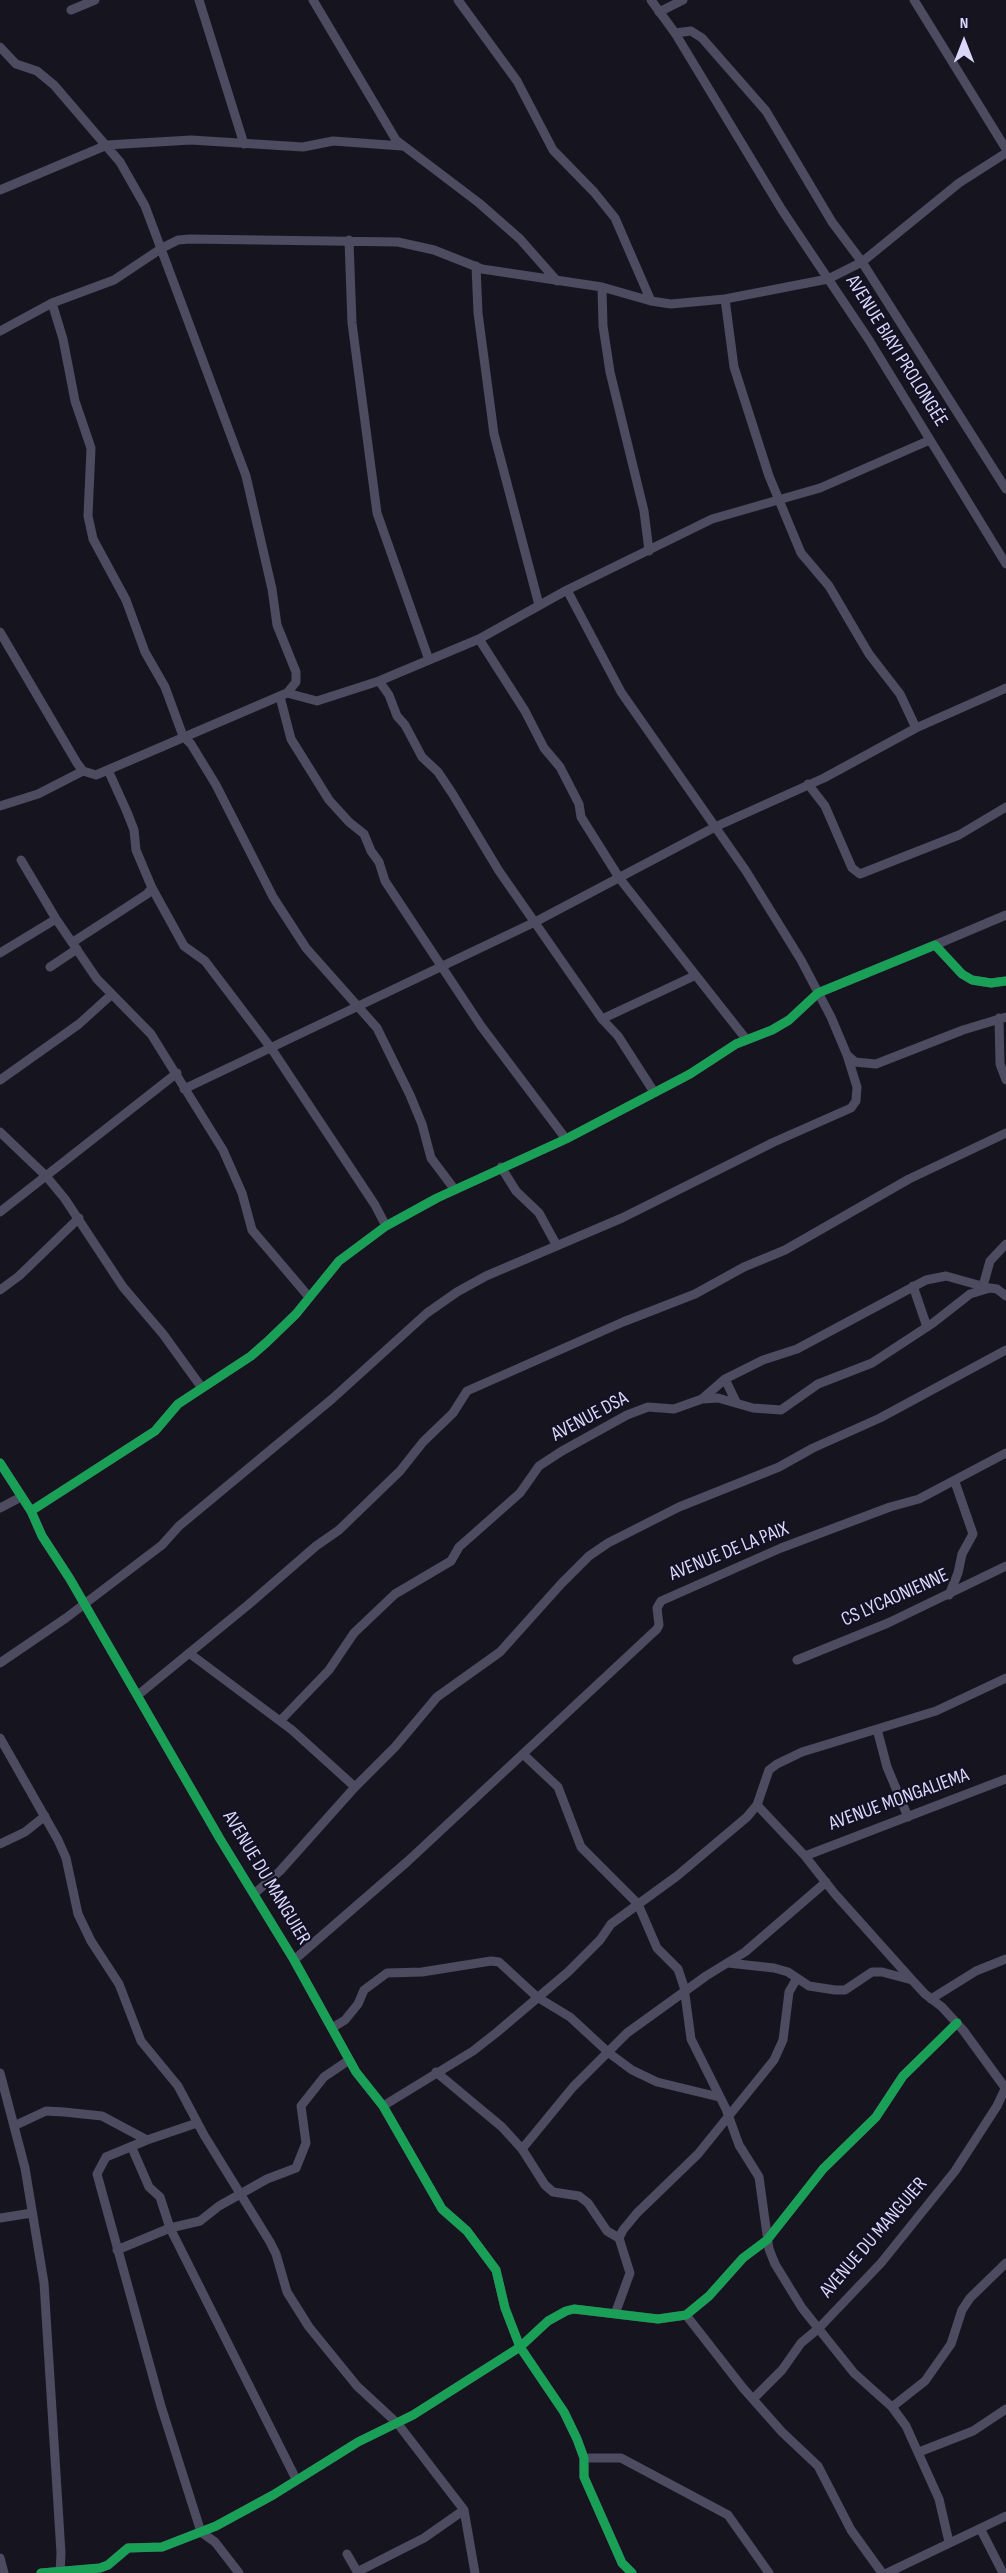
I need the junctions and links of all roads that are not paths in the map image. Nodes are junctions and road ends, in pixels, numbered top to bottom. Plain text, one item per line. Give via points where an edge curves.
1 (94, 0) edge
2 (199, 0) edge
3 (313, 0) edge
4 (458, 0) edge
5 (651, 0) edge
6 (683, 0) edge
7 (914, 0) edge
8 (71, 10) dead end
9 (660, 12) junction
10 (675, 33) junction
11 (0, 47) edge
12 (243, 144) junction
13 (107, 145) junction
14 (402, 146) junction
15 (1006, 151) edge
16 (0, 190) edge
17 (349, 240) junction
18 (162, 248) junction
19 (862, 262) junction
20 (476, 266) junction
21 (828, 279) junction
22 (557, 281) junction
23 (602, 287) junction
24 (724, 299) junction
25 (651, 301) junction
26 (52, 303) junction
27 (0, 331) edge
28 (930, 440) junction
29 (1006, 489) edge
30 (780, 500) junction
31 (649, 551) junction
32 (1006, 564) edge
33 (567, 590) junction
34 (539, 605) junction
35 (0, 632) edge
36 (479, 639) junction
37 (429, 660) junction
38 (380, 681) junction
39 (1006, 688) edge
40 (284, 695) junction
41 (916, 728) junction
42 (183, 736) junction
43 (108, 770) junction
44 (83, 771) junction
45 (808, 784) junction
46 (0, 806) edge
47 (1006, 807) edge
48 (715, 827) junction
49 (21, 860) dead end
50 (620, 879) junction
51 (152, 888) junction
52 (1006, 915) edge
53 (56, 920) junction
54 (535, 922) junction
55 (935, 945) junction
56 (75, 946) junction
57 (0, 953) edge
58 (441, 966) junction
59 (50, 967) dead end
60 (694, 976) junction
61 (1006, 981) edge
62 (818, 993) junction
63 (111, 995) junction
64 (360, 1006) junction
65 (1003, 1017) edge
66 (602, 1019) junction
67 (746, 1039) junction
68 (272, 1048) junction
69 (847, 1055) junction
70 (177, 1073) junction
71 (0, 1080) edge
72 (1006, 1080) edge
73 (184, 1089) junction
74 (654, 1092) junction
75 (0, 1132) edge
76 (1006, 1133) edge
77 (566, 1139) junction
78 (501, 1167) junction
79 (46, 1176) junction
80 (455, 1190) junction
81 (0, 1212) edge
82 (79, 1218) junction
83 (386, 1227) junction
84 (1006, 1244) edge
85 (557, 1246) junction
86 (913, 1286) junction
87 (986, 1287) junction
88 (0, 1290) edge
89 (1006, 1296) edge
90 (309, 1298) junction
91 (927, 1327) junction
92 (1006, 1350) edge
93 (724, 1379) junction
94 (202, 1388) junction
95 (702, 1399) junction
96 (736, 1402) junction
97 (1006, 1453) edge
98 (2, 1466) edge
99 (955, 1482) junction
100 (21, 1497) junction
101 (0, 1508) edge
102 (31, 1511) junction
103 (1006, 1566) edge
104 (948, 1595) junction
105 (82, 1604) junction
106 (189, 1653) junction
107 (796, 1660) dead end
108 (0, 1663) edge
109 (1006, 1678) edge
110 (138, 1695) junction
111 (280, 1721) junction
112 (877, 1729) junction
113 (0, 1738) edge
114 (523, 1754) junction
115 (1006, 1779) edge
116 (355, 1787) junction
117 (757, 1805) junction
118 (45, 1816) junction
119 (908, 1817) junction
120 (0, 1844) edge
121 (806, 1856) junction
122 (826, 1882) junction
123 (254, 1894) junction
124 (638, 1904) junction
125 (1006, 1959) edge
126 (294, 1960) junction
127 (728, 1963) junction
128 (797, 1978) junction
129 (912, 1980) junction
130 (684, 1992) junction
131 (537, 1996) junction
132 (931, 1999) junction
133 (957, 2023) junction
134 (332, 2028) junction
135 (609, 2053) junction
136 (349, 2060) junction
137 (436, 2072) junction
138 (0, 2073) edge
139 (1006, 2088) edge
140 (719, 2097) junction
141 (383, 2106) junction
142 (727, 2115) junction
143 (197, 2123) junction
144 (14, 2126) junction
145 (147, 2140) junction
146 (132, 2148) junction
147 (522, 2149) junction
148 (242, 2196) junction
149 (33, 2212) junction
150 (0, 2218) edge
151 (170, 2228) junction
152 (619, 2238) junction
153 (767, 2240) junction
154 (117, 2250) junction
155 (1006, 2263) edge
156 (615, 2314) junction
157 (686, 2314) junction
158 (819, 2328) junction
159 (520, 2346) junction
160 (753, 2399) junction
161 (892, 2407) junction
162 (1006, 2409) edge
163 (398, 2424) junction
164 (919, 2452) junction
165 (584, 2458) junction
166 (296, 2479) junction
167 (464, 2510) junction
168 (1006, 2516) edge
169 (981, 2530) junction
170 (201, 2532) junction
171 (949, 2542) junction
172 (347, 2554) dead end
173 (0, 2558) edge
174 (59, 2572) edge
175 (357, 2572) edge
176 (4, 2573) edge
177 (41, 2573) edge
178 (239, 2573) edge
179 (475, 2573) edge
180 (632, 2573) edge
181 (769, 2573) edge
182 (882, 2573) edge
183 (887, 2573) edge
184 (1003, 2573) edge

1 - 8 street
2 - 12 street
3 - 14 street
4 - 25 street via 517,81 553,150 615,218
5 - 9 street, AVENUE BIAYI PROLONGÉE
6 - 9 street
7 - 15 street
9 - 10 street, AVENUE BIAYI PROLONGÉE
10 - 19 street via 691,31 702,38 766,111 832,222
10 - 21 street, AVENUE BIAYI PROLONGÉE
11 - 13 street via 16,64 47,78
12 - 13 street via 191,140
12 - 14 street via 303,147 333,141
13 - 16 street
13 - 18 street via 135,185
14 - 22 street via 479,203
15 - 19 street via 958,183
17 - 18 street via 190,238
17 - 20 street via 413,244
17 - 37 street via 352,323 377,513
18 - 26 street via 121,277
18 - 40 street via 246,476 277,625 297,672 296,682
19 - 21 street
19 - 29 street
20 - 22 street
20 - 34 street via 478,313 494,434
21 - 24 street
21 - 28 street, AVENUE BIAYI PROLONGÉE
22 - 23 street
23 - 25 street
23 - 31 street via 610,372 644,511
24 - 25 street via 671,304
24 - 30 street via 734,367
26 - 27 street
26 - 42 street via 75,401 91,448 88,516 93,539 126,600
28 - 30 street via 820,488
28 - 32 street, AVENUE BIAYI PROLONGÉE
30 - 31 street via 712,519
30 - 41 street via 801,554 843,607 869,654 900,694
31 - 33 street
33 - 34 street
33 - 48 street via 621,692
34 - 36 street
35 - 44 street
36 - 37 street
36 - 50 street via 544,748 560,767 579,804 581,817
37 - 38 street
38 - 40 street via 316,700
38 - 54 street via 422,757 452,792 499,872
39 - 41 street
40 - 42 street
40 - 58 street via 291,739 329,800 364,834 385,881
41 - 45 street
42 - 43 street
42 - 64 street via 216,785 273,897 306,948
43 - 44 street via 91,776
43 - 51 street via 127,812 139,861
44 - 46 street via 38,794
45 - 47 street via 825,806 852,868 860,874 960,835
45 - 48 street
48 - 50 street
48 - 62 street via 746,871
49 - 53 street
50 - 54 street
50 - 60 street
51 - 56 street
51 - 68 street via 184,946 205,961
52 - 55 street
53 - 56 street
53 - 57 street
54 - 58 street
54 - 66 street
55 - 61 street via 972,980
55 - 62 street
56 - 59 street
56 - 63 street
58 - 64 street
58 - 77 street
60 - 66 street
60 - 67 street
62 - 67 street via 789,1020
62 - 69 street
63 - 70 street via 151,1034
63 - 71 street via 79,1024
64 - 68 street
64 - 80 street via 377,1028 410,1095 431,1158
65 - 69 street via 876,1064 855,1062
65 - 72 street via 1000,1064
66 - 74 street via 618,1036
67 - 74 street
68 - 73 street
68 - 83 street
69 - 85 street via 857,1095 844,1113 774,1142
70 - 73 street
70 - 79 street
73 - 90 street via 223,1150 242,1193 252,1230
74 - 77 street
75 - 79 street
76 - 106 street via 909,1179 785,1250 696,1294 468,1391 453,1413 355,1516
77 - 78 street
78 - 80 street
78 - 85 street via 516,1191 539,1213
79 - 81 street
79 - 82 street
80 - 83 street
82 - 88 street
82 - 94 street via 119,1282 164,1334
83 - 90 street via 339,1261
84 - 87 street via 990,1261
85 - 105 street via 486,1276 427,1313 333,1400 179,1526 162,1545
86 - 87 street via 946,1276
86 - 91 street
86 - 93 street via 787,1354 763,1359
87 - 89 street via 997,1288
87 - 91 street, AVENUE DSA via 970,1294
90 - 94 street via 251,1356
91 - 96 street, AVENUE DSA via 872,1363 818,1384 781,1410
92 - 116 street via 779,1467 679,1507 608,1543 561,1584 500,1652 437,1697
93 - 95 street
93 - 96 street
94 - 102 street via 178,1404 155,1431
95 - 96 street, AVENUE DSA
95 - 111 street, AVENUE DSA via 674,1408 639,1410 547,1460 532,1472 520,1493 459,1547 451,1561 395,1594 361,1626 329,1670
97 - 99 street, AVENUE DE LA PAIX
98 - 100 street, AVENUE DU MANGUIER
99 - 104 street via 973,1534
99 - 114 street, AVENUE DE LA PAIX via 669,1595 659,1603 657,1629
100 - 101 street
100 - 102 street, AVENUE DU MANGUIER
102 - 105 street, AVENUE DU MANGUIER
103 - 104 street, CS LYCAONIENNE
104 - 107 street, CS LYCAONIENNE
105 - 108 street
105 - 110 street, AVENUE DU MANGUIER
106 - 110 street
106 - 111 street
109 - 112 street via 936,1711
110 - 123 street, AVENUE DU MANGUIER
111 - 116 street
112 - 117 street via 802,1752 777,1764 770,1770
112 - 119 street via 887,1767
113 - 118 street
114 - 124 street via 558,1787 581,1847
114 - 126 street, AVENUE DE LA PAIX
115 - 119 street, AVENUE MONGALIEMA
116 - 123 street
117 - 121 street
117 - 124 street via 717,1843
118 - 120 street via 25,1832
118 - 143 street via 66,1858 72,1895 91,1941 119,1984 141,2041 178,2086
119 - 121 street, AVENUE MONGALIEMA
121 - 122 street
122 - 127 street
122 - 129 street
123 - 126 street, AVENUE DU MANGUIER
124 - 130 street via 657,1948 678,1969
124 - 131 street via 611,1923 574,1967
125 - 132 street via 976,1971
126 - 134 street, AVENUE DU MANGUIER
127 - 128 street via 774,1968
127 - 130 street
128 - 129 street via 808,1986 835,1990 845,1990 872,1972
128 - 142 street via 789,1992 783,2040 774,2060
129 - 132 street
130 - 135 street via 627,2032
130 - 140 street via 691,2039
131 - 134 street via 499,1962 387,1973 364,1990 345,2020
131 - 135 street via 570,2017
131 - 137 street via 473,2051
132 - 133 street
133 - 139 street
133 - 153 street via 903,2076 876,2117 823,2169
134 - 136 street, AVENUE DU MANGUIER
135 - 140 street via 657,2082
135 - 147 street via 573,2087
136 - 141 street, AVENUE DU MANGUIER
136 - 148 street via 324,2077 301,2106 306,2143 296,2168 267,2179
137 - 141 street
137 - 147 street via 502,2127
138 - 144 street
139 - 158 street, AVENUE DU MANGUIER via 955,2171 880,2263
140 - 142 street
141 - 159 street, AVENUE DU MANGUIER via 442,2209 466,2231 496,2270
142 - 152 street via 698,2154 637,2213
142 - 153 street via 739,2145 759,2177
143 - 145 street
143 - 148 street
144 - 145 street via 46,2110 102,2116
144 - 149 street
145 - 146 street
146 - 151 street via 149,2187 160,2197
146 - 154 street via 106,2157 97,2174
147 - 152 street via 545,2185 553,2192 579,2196 607,2230
148 - 151 street via 219,2206 200,2222
148 - 163 street via 276,2254 287,2292 309,2327 357,2385
149 - 150 street
149 - 174 street via 44,2283
151 - 154 street
151 - 166 street
152 - 156 street via 630,2272
153 - 157 street
153 - 158 street via 775,2264
154 - 170 street
155 - 161 street via 970,2298 951,2344 925,2381
156 - 157 street via 658,2319
156 - 159 street via 566,2311
157 - 160 street
158 - 160 street, AVENUE DU MANGUIER
158 - 161 street via 854,2373
159 - 163 street
159 - 165 street, AVENUE DU MANGUIER via 564,2412
160 - 182 street via 818,2466 851,2530
161 - 164 street
162 - 164 street via 973,2431
163 - 166 street via 358,2442
163 - 167 street
164 - 171 street via 939,2499
165 - 180 street, AVENUE DU MANGUIER via 584,2478 622,2563
165 - 181 street via 621,2458 728,2515
166 - 170 street
167 - 175 street via 424,2538
167 - 179 street
168 - 169 street
169 - 171 street
169 - 184 street
170 - 174 street via 162,2547 128,2548 100,2568
170 - 178 street via 215,2542
171 - 183 street
172 - 175 street
173 - 176 street
174 - 177 street

